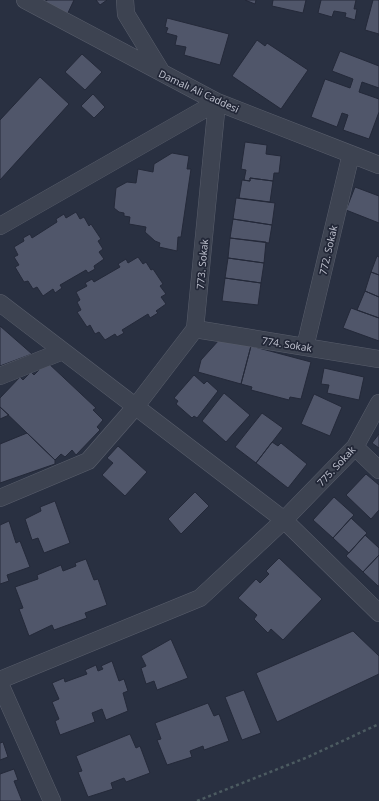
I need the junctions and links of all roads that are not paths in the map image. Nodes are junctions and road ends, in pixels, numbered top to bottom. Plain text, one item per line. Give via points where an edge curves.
1 (25, 0) edge
2 (125, 0) edge
3 (162, 74) junction
4 (217, 102) junction
5 (351, 154) junction
6 (379, 165) edge
7 (0, 226) edge
8 (0, 302) edge
9 (195, 329) junction
10 (305, 347) junction
11 (63, 351) junction
12 (379, 359) edge
13 (0, 376) edge
14 (379, 404) edge
15 (136, 406) junction
16 (355, 447) junction
17 (379, 470) edge
18 (0, 498) edge
19 (284, 520) junction
20 (379, 613) edge
21 (0, 680) edge
22 (0, 684) edge
23 (52, 801) edge

1 - 3 street, Damalı Ali Caddesi
2 - 3 street via 126,14
3 - 4 street, Damalı Ali Caddesi
4 - 5 street, Damalı Ali Caddesi
4 - 7 street
4 - 9 street, 773. Sokak
5 - 6 street, Damalı Ali Caddesi
5 - 10 street, 772. Sokak
8 - 11 street
9 - 10 street, 774. Sokak
9 - 15 street
10 - 12 street, 774. Sokak
11 - 13 street
11 - 15 street
14 - 16 street, 775. Sokak
15 - 18 street via 88,462
15 - 19 street
16 - 17 street
16 - 19 street, 775. Sokak
19 - 20 street
19 - 21 street, 775. Sokak via 200,598
22 - 23 street

